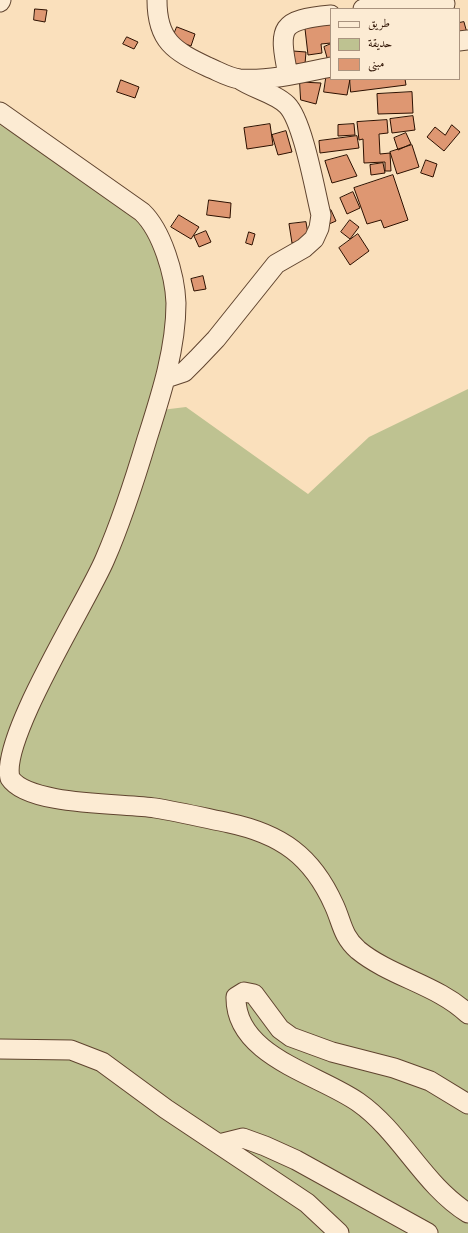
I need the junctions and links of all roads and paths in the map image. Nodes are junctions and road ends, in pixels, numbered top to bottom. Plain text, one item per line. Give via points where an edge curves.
1 (157, 0) edge
2 (445, 4) dead end
3 (367, 8) edge
4 (330, 15) edge
5 (330, 67) edge
6 (288, 75) junction
7 (239, 79) junction
8 (0, 112) edge
9 (166, 378) junction
10 (468, 1014) edge
11 (0, 1049) edge
12 (468, 1104) edge
13 (219, 1144) junction
14 (468, 1213) edge
15 (339, 1233) edge
16 (428, 1233) edge

1 - 7 street via 157,20 169,42 186,56
2 - 3 street via 414,6 388,3
4 - 6 street via 302,18 288,27 282,42
5 - 6 street
6 - 7 street
7 - 9 street via 287,104 292,112 302,136 321,215 319,228 314,239 304,248 276,264 216,339 184,372
8 - 9 street via 142,212 152,222 171,271 176,302
9 - 10 street via 136,475 104,562 36,677 13,730 6,764 9,778 19,787 49,797 153,808 232,824 283,842 312,866 336,908 342,930 355,947 373,961 436,993
11 - 13 street via 72,1050 87,1055 111,1068
12 - 14 street via 430,1081 394,1068 306,1044 280,1029 254,994 244,992 236,997 236,1010 242,1025 255,1040 287,1064 357,1101 379,1118 424,1173 456,1205
13 - 15 street via 307,1204
13 - 16 street via 243,1138 265,1146 302,1163

